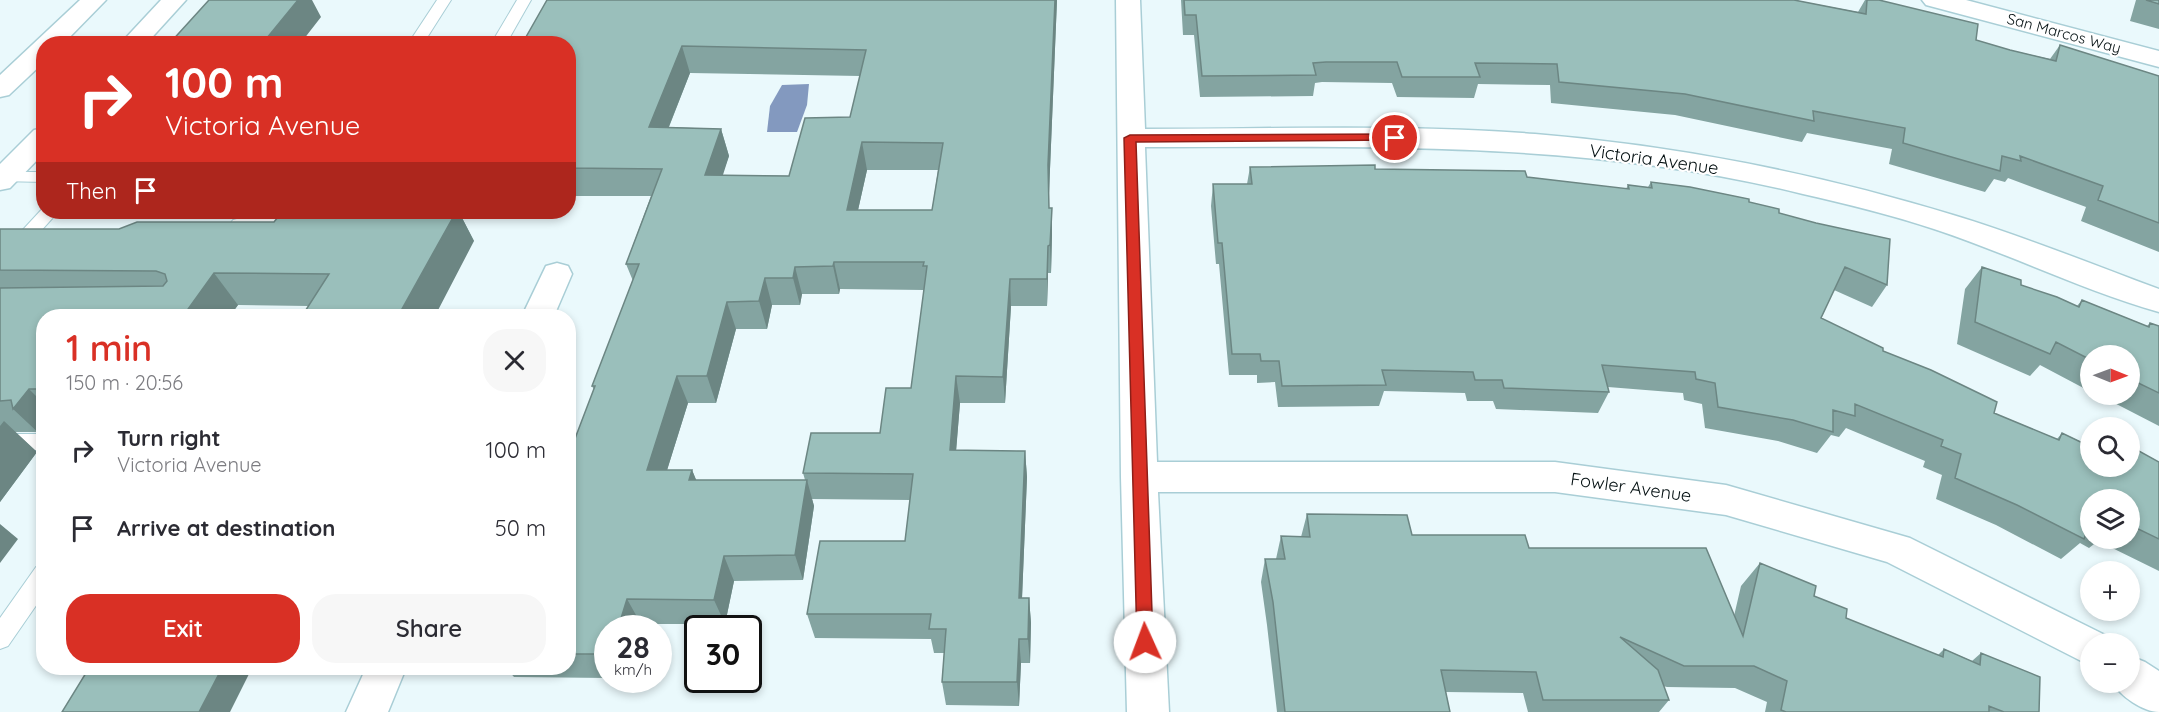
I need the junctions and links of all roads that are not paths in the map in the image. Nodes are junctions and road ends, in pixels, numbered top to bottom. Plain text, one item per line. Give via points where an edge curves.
1 (94, 0) edge
2 (174, 0) edge
3 (444, 0) edge
4 (524, 0) edge
5 (1128, 0) edge
6 (1934, 0) edge
7 (56, 36) edge
8 (140, 36) edge
9 (420, 36) edge
10 (503, 36) edge
11 (36, 55) edge
12 (2159, 59) edge
13 (0, 89) edge
14 (1130, 138) junction
15 (36, 144) edge
16 (36, 177) edge
17 (2, 179) edge
18 (40, 219) edge
19 (275, 219) edge
20 (218, 226) edge
21 (47, 237) edge
22 (556, 274) dead end
23 (2159, 301) edge
24 (541, 309) edge
25 (0, 442) edge
26 (36, 442) edge
27 (1139, 477) junction
28 (36, 586) edge
29 (0, 638) edge
30 (2080, 642) edge
31 (383, 675) edge
32 (2140, 682) edge
33 (2159, 695) edge
34 (367, 712) edge
35 (1148, 712) edge

1 - 7 street
2 - 8 street
3 - 9 lane
4 - 10 lane
5 - 14 street
6 - 12 street, San Marcos Way
11 - 13 street
14 - 23 street, Victoria Avenue via 1395,138 1535,143 1687,162 1802,184 1944,222
14 - 27 street
15 - 17 street
16 - 17 lane
18 - 21 lane via 16,238
19 - 20 lane
22 - 24 street
25 - 26 lane
27 - 30 street, Fowler Avenue via 1555,477 1726,500 1897,549
27 - 35 street
28 - 29 lane
31 - 34 street
32 - 33 street

